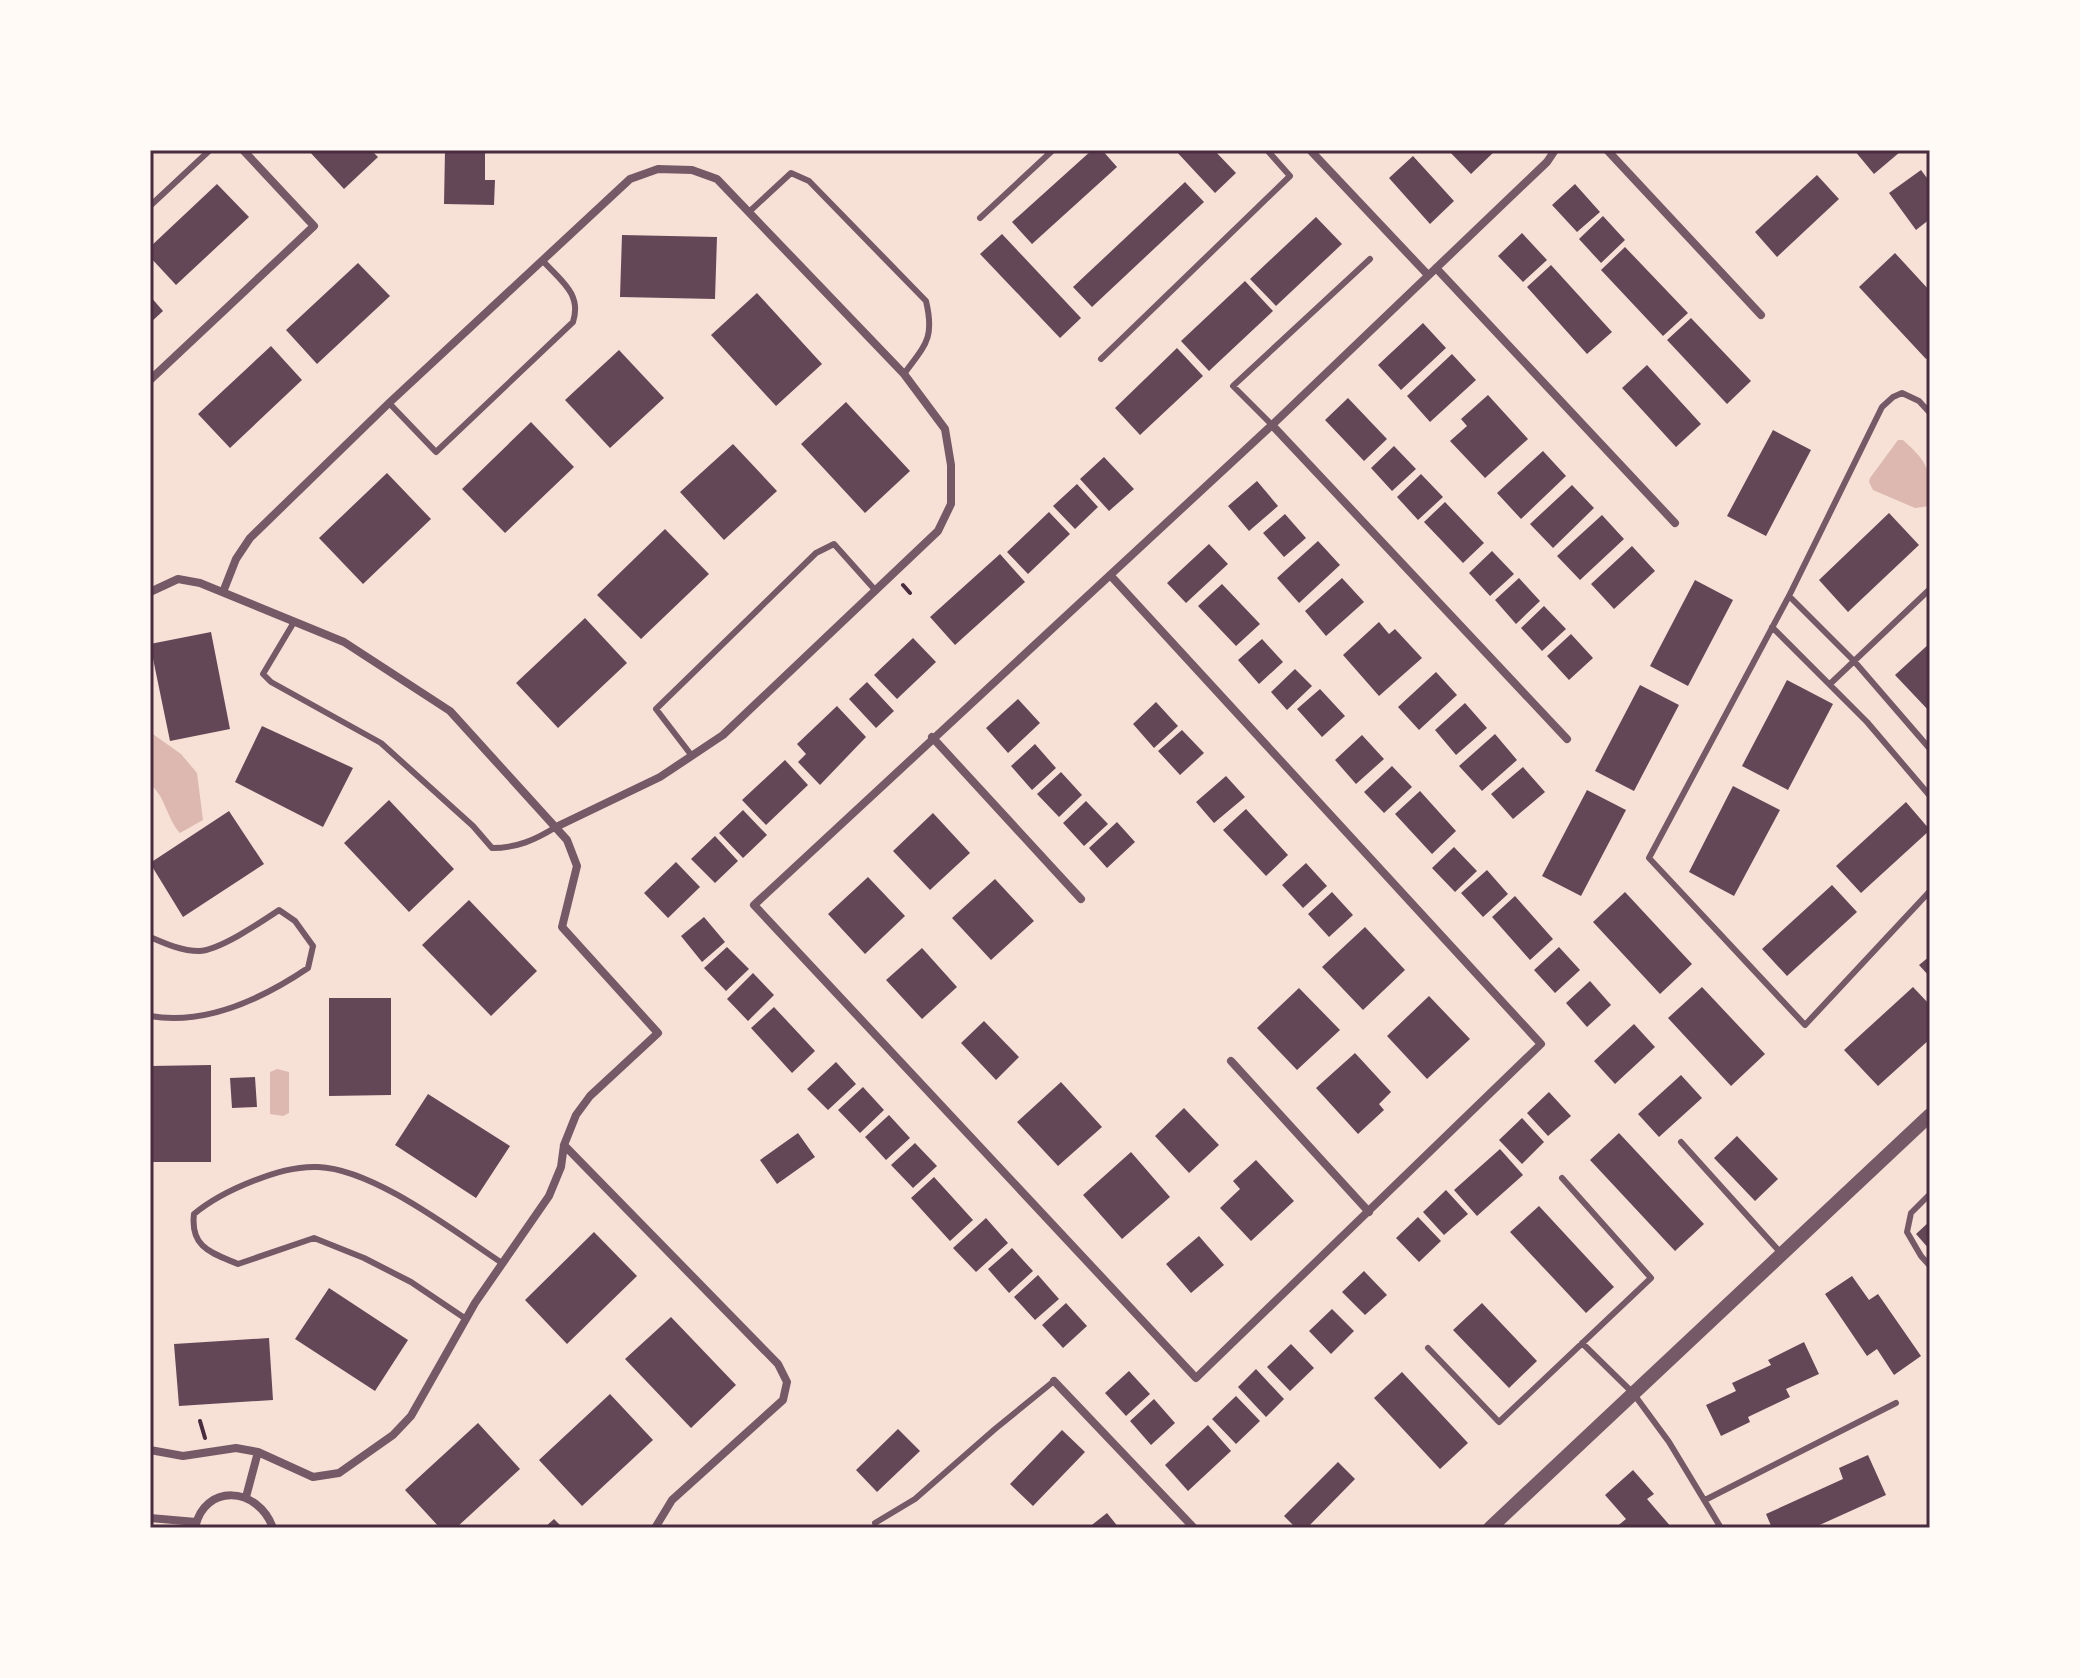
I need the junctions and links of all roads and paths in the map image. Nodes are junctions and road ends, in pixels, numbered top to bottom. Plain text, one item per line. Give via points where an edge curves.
1 (210, 150) edge
2 (243, 150) edge
3 (1053, 150) edge
4 (1267, 150) edge
5 (1310, 150) edge
6 (1555, 150) edge
7 (1607, 150) edge
8 (150, 206) edge
9 (750, 211) junction
10 (980, 218) dead end
11 (1370, 259) dead end
12 (544, 262) junction
13 (1436, 268) junction
14 (1428, 275) junction
15 (1761, 315) dead end
16 (1101, 359) dead end
17 (904, 374) junction
18 (150, 380) edge
19 (389, 403) junction
20 (1930, 413) edge
21 (1272, 425) junction
22 (1675, 523) dead end
23 (1110, 575) junction
24 (898, 580) dead end
25 (1930, 589) edge
26 (876, 591) junction
27 (150, 592) edge
28 (223, 592) junction
29 (910, 593) dead end
30 (1789, 596) junction
31 (294, 622) junction
32 (1772, 627) junction
33 (1854, 661) junction
34 (1831, 683) junction
35 (932, 737) junction
36 (1567, 739) dead end
37 (1930, 749) edge
38 (692, 756) junction
39 (1930, 796) edge
40 (556, 827) junction
41 (1930, 891) edge
42 (1081, 899) dead end
43 (150, 937) edge
44 (150, 1016) edge
45 (1231, 1061) dead end
46 (1930, 1115) edge
47 (1681, 1142) dead end
48 (564, 1145) junction
49 (1562, 1178) dead end
50 (1930, 1194) edge
51 (1369, 1212) junction
52 (1782, 1254) junction
53 (502, 1263) junction
54 (1930, 1266) edge
55 (466, 1319) junction
56 (1582, 1343) junction
57 (1428, 1348) dead end
58 (1054, 1381) joint
59 (1633, 1393) junction
60 (1896, 1403) dead end
61 (200, 1421) dead end
62 (206, 1440) dead end
63 (150, 1450) edge
64 (258, 1452) junction
65 (246, 1497) junction
66 (1705, 1500) junction
67 (150, 1518) edge
68 (875, 1523) dead end
69 (195, 1525) edge
70 (273, 1528) edge
71 (655, 1528) edge
72 (1194, 1528) edge
73 (1490, 1528) edge
74 (1721, 1528) edge

1 - 8 lane
2 - 18 street via 314,226
3 - 10 lane
4 - 16 lane via 1290,176
5 - 14 street
6 - 13 street
7 - 15 street
9 - 12 street via 717,179 692,170 658,169 630,179
9 - 17 street
9 - 17 lane via 791,173 809,181 926,301 932,324 926,344
11 - 21 lane via 1233,386
12 - 19 street
12 - 19 lane via 573,296 578,308 573,322 436,452
13 - 14 street
13 - 22 street
14 - 21 street
17 - 26 street via 945,429 951,504 938,531
19 - 28 street via 250,538
20 - 30 lane via 1902,393 1882,407
21 - 23 street
21 - 36 street
23 - 35 street
23 - 51 street via 1541,1044
24 - 29 path
25 - 33 lane
26 - 38 street via 723,735
26 - 38 lane via 834,544 816,553 656,709
27 - 28 street via 178,579
28 - 31 street
30 - 32 lane
30 - 33 lane
31 - 40 street via 344,642 450,711
31 - 40 lane via 263,674 271,682 381,743 492,848 534,841
32 - 34 lane
32 - 41 lane via 1649,858 1805,1025
33 - 34 lane
33 - 37 lane
34 - 39 lane
35 - 42 street
35 - 51 street via 754,905 1196,1378
38 - 40 street
40 - 48 street via 577,866 562,927 658,1033 590,1096
43 - 44 lane via 202,951 279,910 295,921 313,946 308,968 275,990 220,1012
45 - 51 street
46 - 52 street
47 - 52 lane
48 - 53 street via 549,1196
48 - 71 street via 778,1364 787,1382 783,1400 672,1500
49 - 56 lane via 1651,1278
50 - 54 lane via 1911,1213 1907,1232
52 - 59 street
53 - 55 street
53 - 55 lane via 406,1201 350,1172 319,1167 270,1175 213,1198 194,1214 192,1229 205,1251 238,1264 314,1238 411,1282
55 - 64 street via 411,1416 366,1456 339,1473 313,1477
56 - 57 lane via 1499,1422
56 - 59 lane
58 - 68 lane via 915,1499
58 - 72 street
59 - 66 lane
59 - 73 street
60 - 66 lane
61 - 62 path
63 - 64 street via 183,1456 236,1448
64 - 65 street
65 - 69 street via 219,1498 207,1505
65 - 70 street via 260,1505
66 - 74 lane
67 - 69 street

